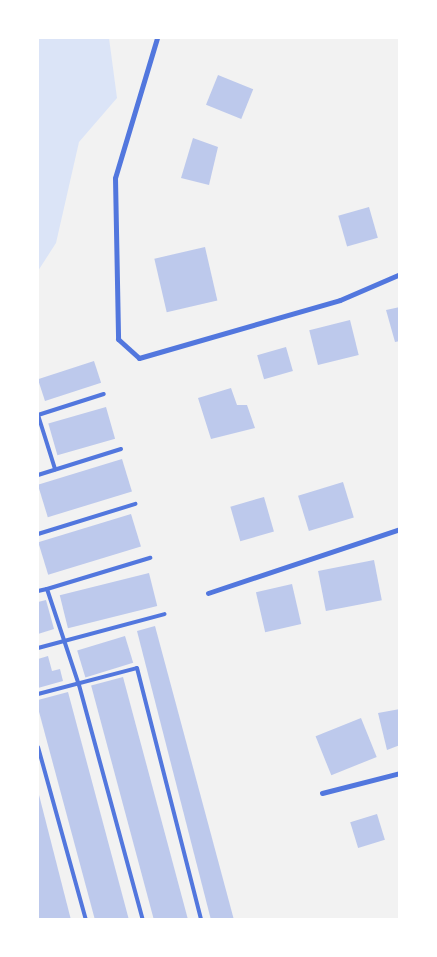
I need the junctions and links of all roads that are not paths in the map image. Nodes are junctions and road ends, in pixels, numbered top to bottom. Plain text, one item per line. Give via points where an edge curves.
1 (157, 38) edge
2 (400, 274) edge
3 (104, 394) dead end
4 (38, 415) edge
5 (121, 449) dead end
6 (55, 469) junction
7 (38, 475) edge
8 (135, 504) dead end
9 (400, 529) edge
10 (38, 534) edge
11 (150, 558) dead end
12 (47, 589) junction
13 (38, 591) edge
14 (208, 592) dead end
15 (165, 614) dead end
16 (63, 642) junction
17 (38, 648) edge
18 (78, 685) junction
19 (38, 694) edge
20 (38, 747) edge
21 (400, 773) edge
22 (322, 793) dead end
23 (86, 920) edge
24 (143, 920) edge
25 (201, 920) edge

1 - 2 street via 115,178 118,339 138,358 340,300
3 - 4 lane
4 - 6 lane
5 - 6 lane
6 - 7 lane
8 - 10 lane
9 - 14 street
11 - 12 lane
12 - 13 lane
12 - 16 lane
15 - 16 lane
16 - 17 lane
16 - 18 lane
18 - 19 lane
18 - 24 lane
18 - 25 lane via 137,668
20 - 23 lane
21 - 22 street

